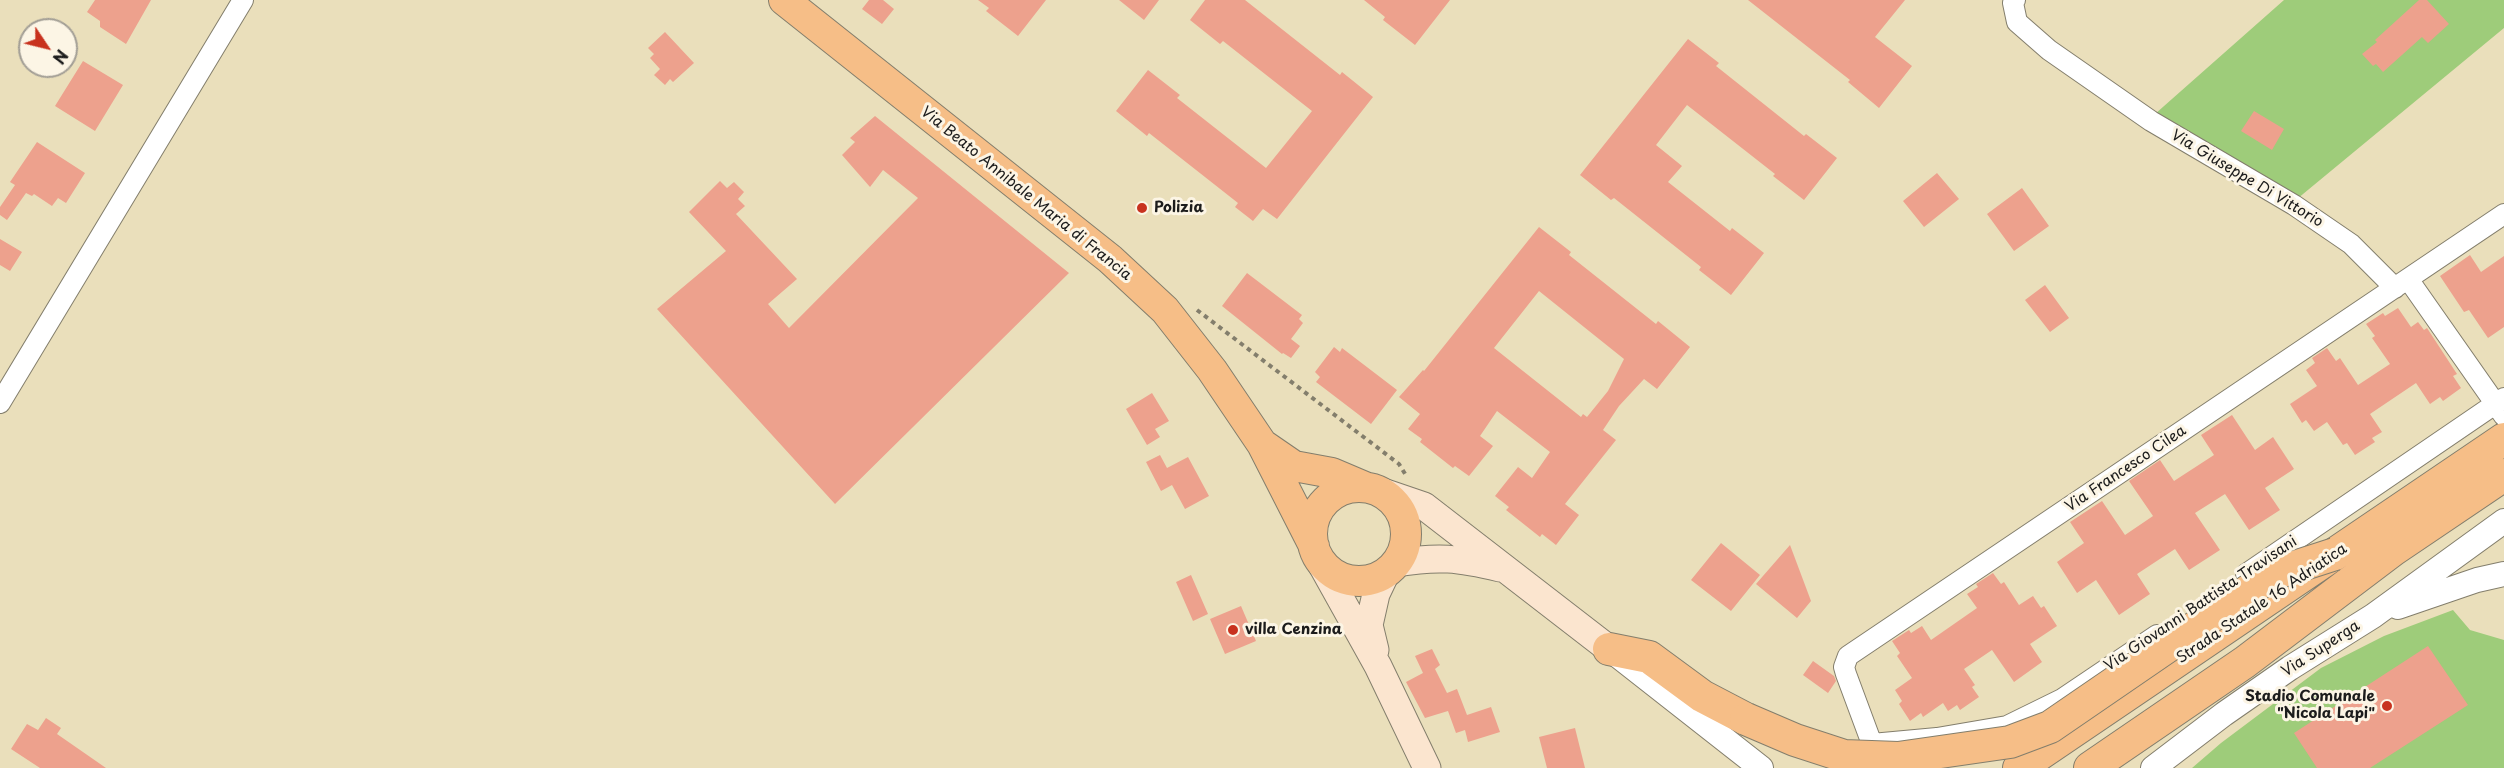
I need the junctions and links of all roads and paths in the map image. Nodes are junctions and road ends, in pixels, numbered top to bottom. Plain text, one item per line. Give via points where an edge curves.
1 (243, 0) edge
2 (784, 0) edge
3 (2014, 0) edge
4 (2504, 214) edge
5 (2402, 284) junction
6 (1191, 306) dead end
7 (0, 403) edge
8 (2501, 406) edge
9 (2504, 439) edge
10 (1262, 444) junction
11 (2504, 461) edge
12 (2504, 475) edge
13 (1372, 489) junction
14 (1424, 506) junction
15 (2504, 521) edge
16 (1317, 553) junction
17 (2335, 554) junction
18 (1391, 568) junction
19 (1510, 570) junction
20 (2504, 574) edge
21 (2373, 616) junction
22 (1608, 649) junction
23 (1378, 666) junction
24 (1872, 744) junction
25 (1427, 768) edge
26 (1761, 768) edge
27 (1885, 768) edge
28 (2019, 768) edge
29 (2053, 768) edge
30 (2090, 768) edge
31 (2153, 768) edge

1 - 7 street
2 - 10 main road, Via Beato Annibale Maria di Francia via 1110,259 1164,310 1212,370
3 - 5 street, Via Giuseppe Di Vittorio via 2017,22 2031,35 2151,121 2294,204
4 - 5 street, Via Francesco Cilea
5 - 8 street, Via Giuseppe Di Vittorio
5 - 24 street, Via Francesco Cilea via 1848,656 1844,667
6 - 14 path via 1399,464
8 - 24 street, Via Giovanni Battista Travisani via 2062,699 2007,726
9 - 17 highway, Strada Statale 16 Adriatica
10 - 13 main road, Via Beato Annibale Maria di Francia via 1294,466 1332,473
10 - 16 main road, Via Beato Annibale Maria di Francia
11 - 29 highway, Strada Statale 16 Adriatica
12 - 30 highway via 2393,550 2245,662
13 - 14 main road
13 - 16 main road via 1350,488 1335,493 1324,503 1314,524
13 - 18 main road via 1391,500 1405,524 1403,551
14 - 19 main road
15 - 21 street, Via Superga
16 - 18 main road via 1330,571 1350,580 1372,579
16 - 23 main road
17 - 22 highway, bridge via 2272,574 2050,727 2010,742 1898,758 1844,756 1795,740 1702,696 1648,657
17 - 28 highway, Strada Statale 16 Adriatica, bridge
18 - 19 main road via 1430,557
18 - 23 main road via 1376,594 1369,624
19 - 22 main road
20 - 21 street, Via Superga via 2477,579
21 - 31 street, Via Superga via 2280,675
22 - 26 street
23 - 25 main road
24 - 27 street, Via Francesco Cilea

